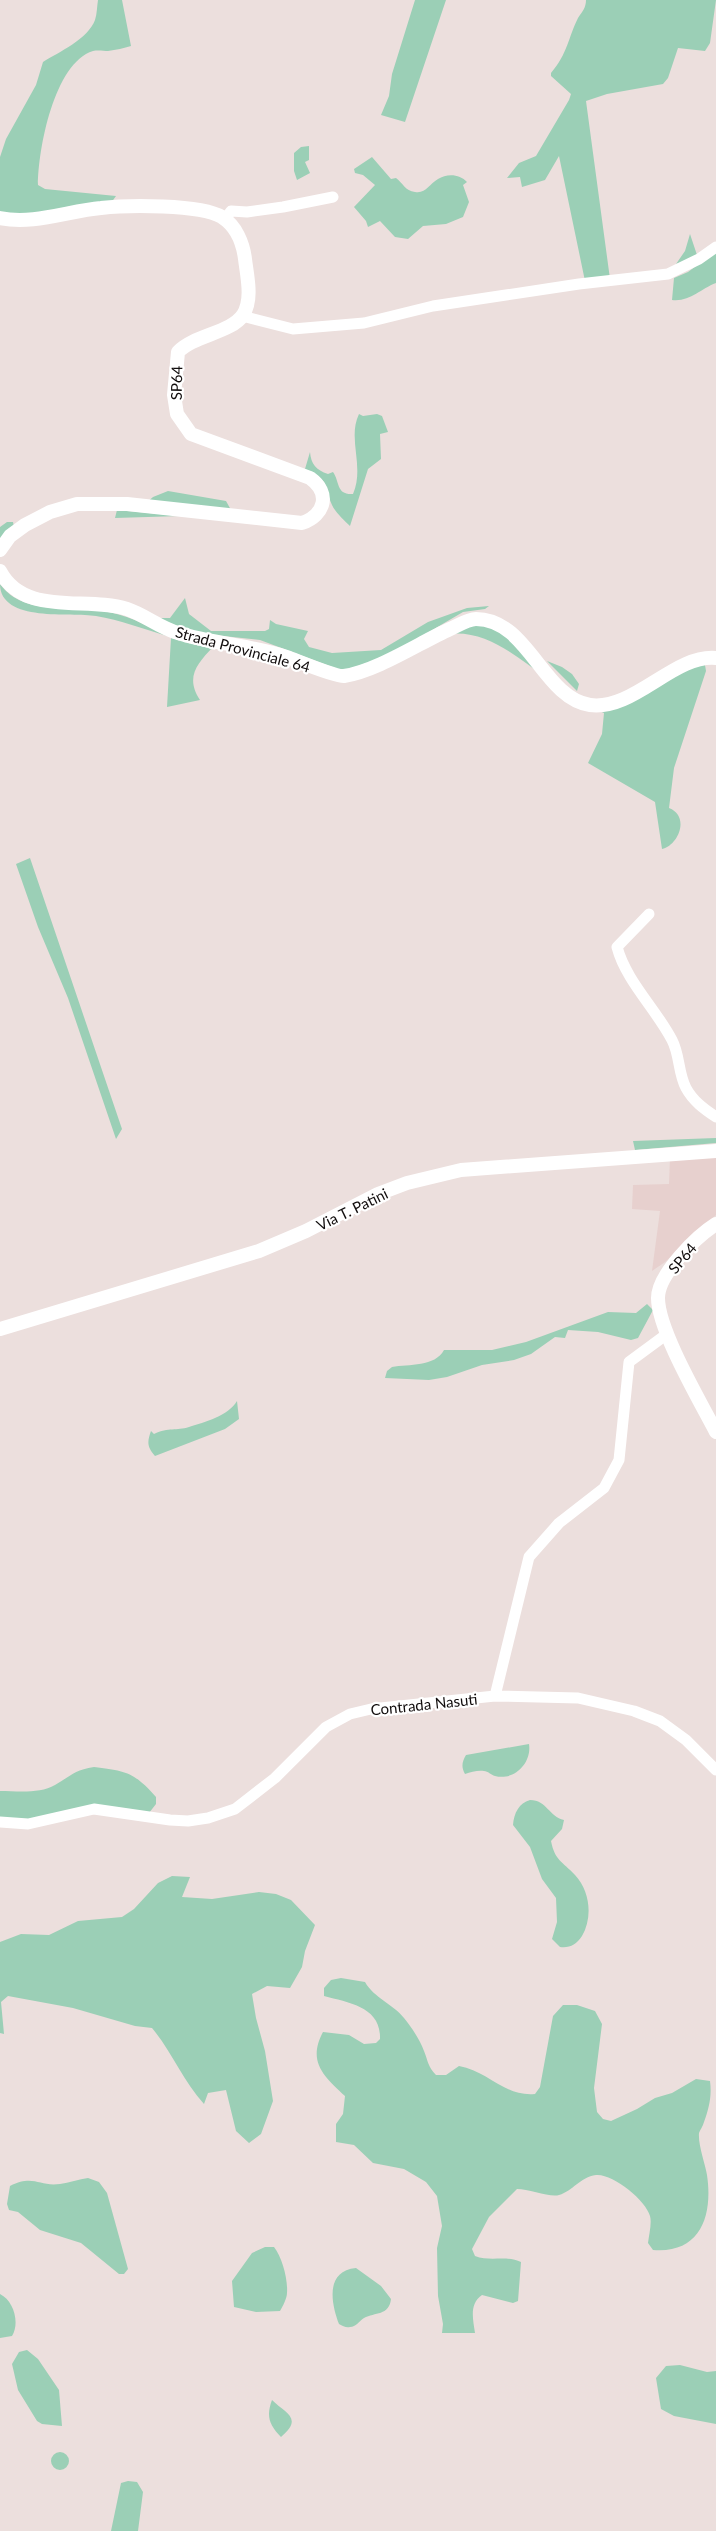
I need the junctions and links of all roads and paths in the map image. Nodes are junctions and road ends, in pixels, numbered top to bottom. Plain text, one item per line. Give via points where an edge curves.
1 (332, 197) dead end
2 (0, 218) edge
3 (225, 219) junction
4 (716, 247) edge
5 (242, 316) junction
6 (0, 550) edge
7 (0, 571) edge
8 (716, 658) edge
9 (649, 914) dead end
10 (716, 1117) edge
11 (716, 1151) edge
12 (716, 1224) edge
13 (0, 1329) edge
14 (667, 1334) junction
15 (716, 1432) edge
16 (495, 1696) junction
17 (716, 1770) edge
18 (0, 1822) edge

1 - 3 street via 247,212 231,211
2 - 3 street via 32,219 102,208 147,206 210,213
3 - 5 street via 233,226 244,254 249,293
4 - 5 street via 668,274 432,306 364,323 293,329
5 - 6 street, SP64 / SP64 via 232,324 192,341 178,352 174,388 177,414 191,434 317,483 324,502 315,517 302,523 100,503 77,504 50,512 10,536
7 - 8 street, Strada Provinciale 64 via 5,581 32,600 114,605 176,633 279,655 342,676 370,668 474,618 496,622 514,636 568,696 591,705 627,697 694,662
9 - 10 street via 617,947 618,953 672,1041 686,1087 696,1103
11 - 13 street, Via T. Patini via 462,1170 407,1182 259,1251
12 - 14 street, SP64 / SP64 via 683,1254 663,1281 658,1298
14 - 15 street, SP64
14 - 16 street, Contrada Nasuti via 629,1362 619,1460 604,1488 559,1523 529,1557
16 - 17 street via 578,1698 634,1711 660,1721 686,1740
16 - 18 street, Contrada Nasuti via 350,1714 326,1727 275,1778 234,1809 208,1818 170,1820 94,1809 28,1824

